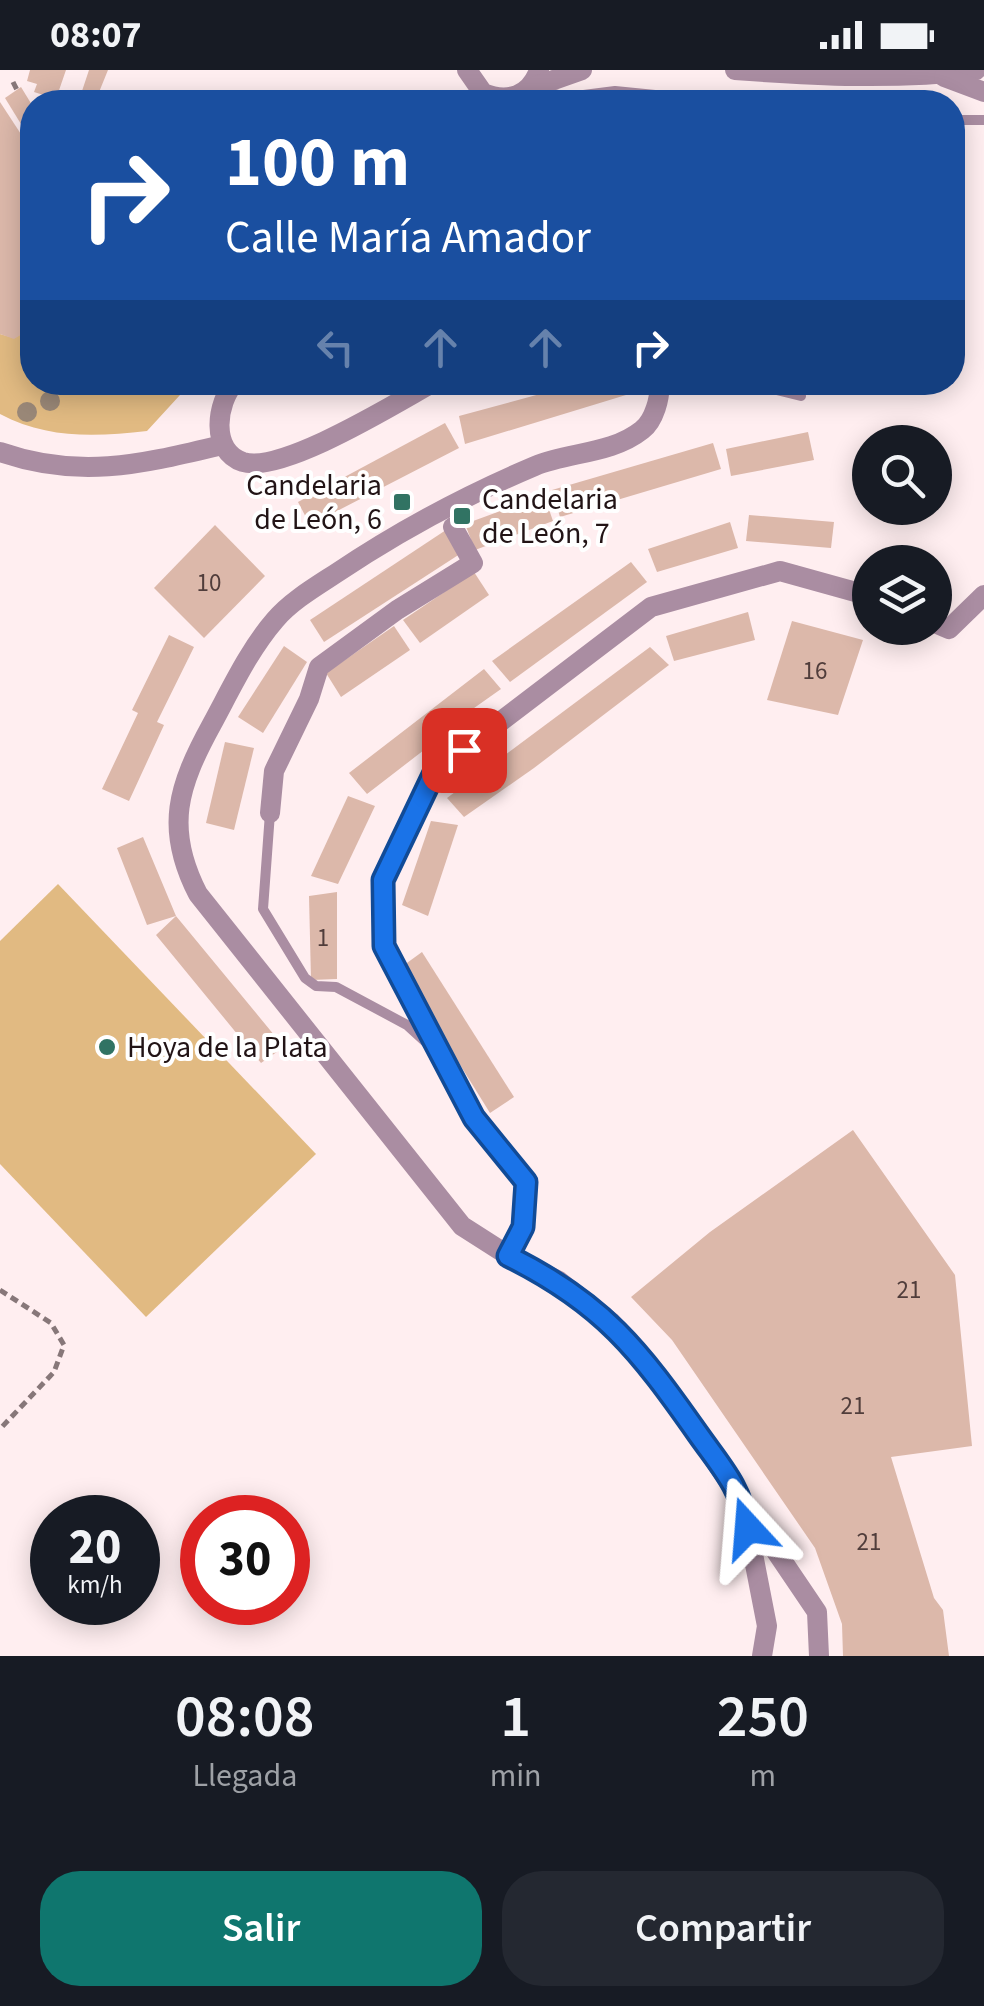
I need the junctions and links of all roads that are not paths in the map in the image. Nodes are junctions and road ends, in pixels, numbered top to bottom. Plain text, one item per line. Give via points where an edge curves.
1 (540, 70) edge
2 (582, 70) edge
3 (735, 70) edge
4 (976, 70) edge
5 (937, 75) junction
6 (525, 90) edge
7 (534, 90) edge
8 (984, 92) edge
9 (226, 395) edge
10 (410, 395) edge
11 (661, 395) edge
12 (797, 395) edge
13 (801, 396) dead end
14 (222, 445) junction
15 (0, 452) edge
16 (453, 526) dead end
17 (852, 591) edge
18 (984, 595) edge
19 (952, 619) edge
20 (270, 813) joint
21 (438, 1054) junction
22 (508, 1256) junction
23 (742, 1496) junction
24 (762, 1656) edge
25 (818, 1656) edge

1 - 6 street
2 - 7 street
3 - 5 street
4 - 5 street
5 - 8 street
9 - 14 street via 218,423
10 - 14 street via 270,463 241,462
11 - 22 street via 645,429 447,504 276,618 182,786 175,828 198,894 462,1226
12 - 13 lane
14 - 15 street via 94,470 40,466
16 - 20 street via 473,563 319,667 274,771
17 - 21 street via 780,571 651,607 434,773 383,880 384,946
18 - 19 street
20 - 21 lane via 263,909 305,978 336,986 407,1025
21 - 22 street via 474,1118 526,1182 523,1227
22 - 23 street via 560,1282 610,1322
23 - 24 street via 766,1626
23 - 25 street via 818,1612

